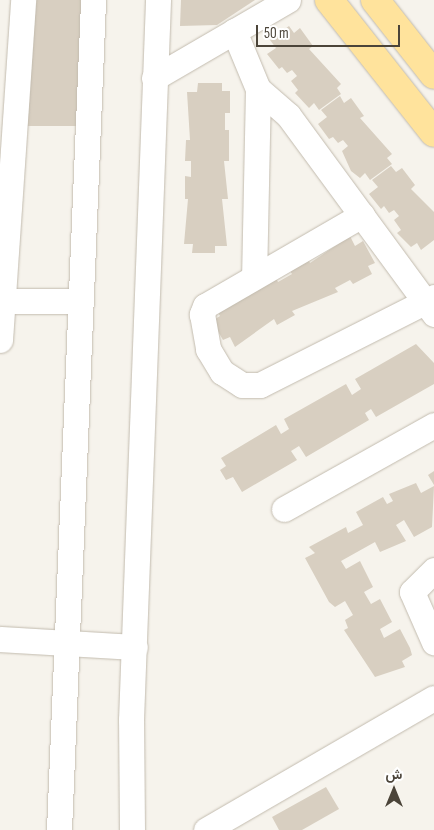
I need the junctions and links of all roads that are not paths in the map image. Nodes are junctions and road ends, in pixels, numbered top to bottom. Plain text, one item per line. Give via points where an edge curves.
1 (23, 0) edge
2 (93, 0) edge
3 (158, 0) edge
4 (288, 0) edge
5 (329, 0) edge
6 (375, 0) edge
7 (234, 31) junction
8 (434, 75) edge
9 (154, 78) junction
10 (258, 89) junction
11 (434, 133) edge
12 (362, 215) junction
13 (1, 273) edge
14 (254, 276) junction
15 (78, 300) junction
16 (3, 302) junction
17 (431, 304) edge
18 (0, 340) edge
19 (434, 425) edge
20 (284, 509) dead end
21 (434, 570) edge
22 (0, 640) edge
23 (65, 642) junction
24 (434, 642) edge
25 (135, 647) junction
26 (434, 698) edge
27 (58, 830) edge
28 (132, 830) edge
29 (206, 830) edge

1 - 13 street
2 - 15 street
3 - 9 street
4 - 7 street
5 - 11 main road
6 - 8 main road
7 - 9 street
7 - 10 street
9 - 25 street
10 - 12 street via 288,115
10 - 14 street
12 - 14 street
12 - 17 street
13 - 16 street
14 - 17 street via 212,300 202,314 208,349 222,372 242,385 260,385
15 - 16 street
15 - 23 street
16 - 18 street
19 - 20 street
21 - 24 street via 412,592
22 - 23 street
23 - 25 street
23 - 27 street
25 - 28 street
26 - 29 street

